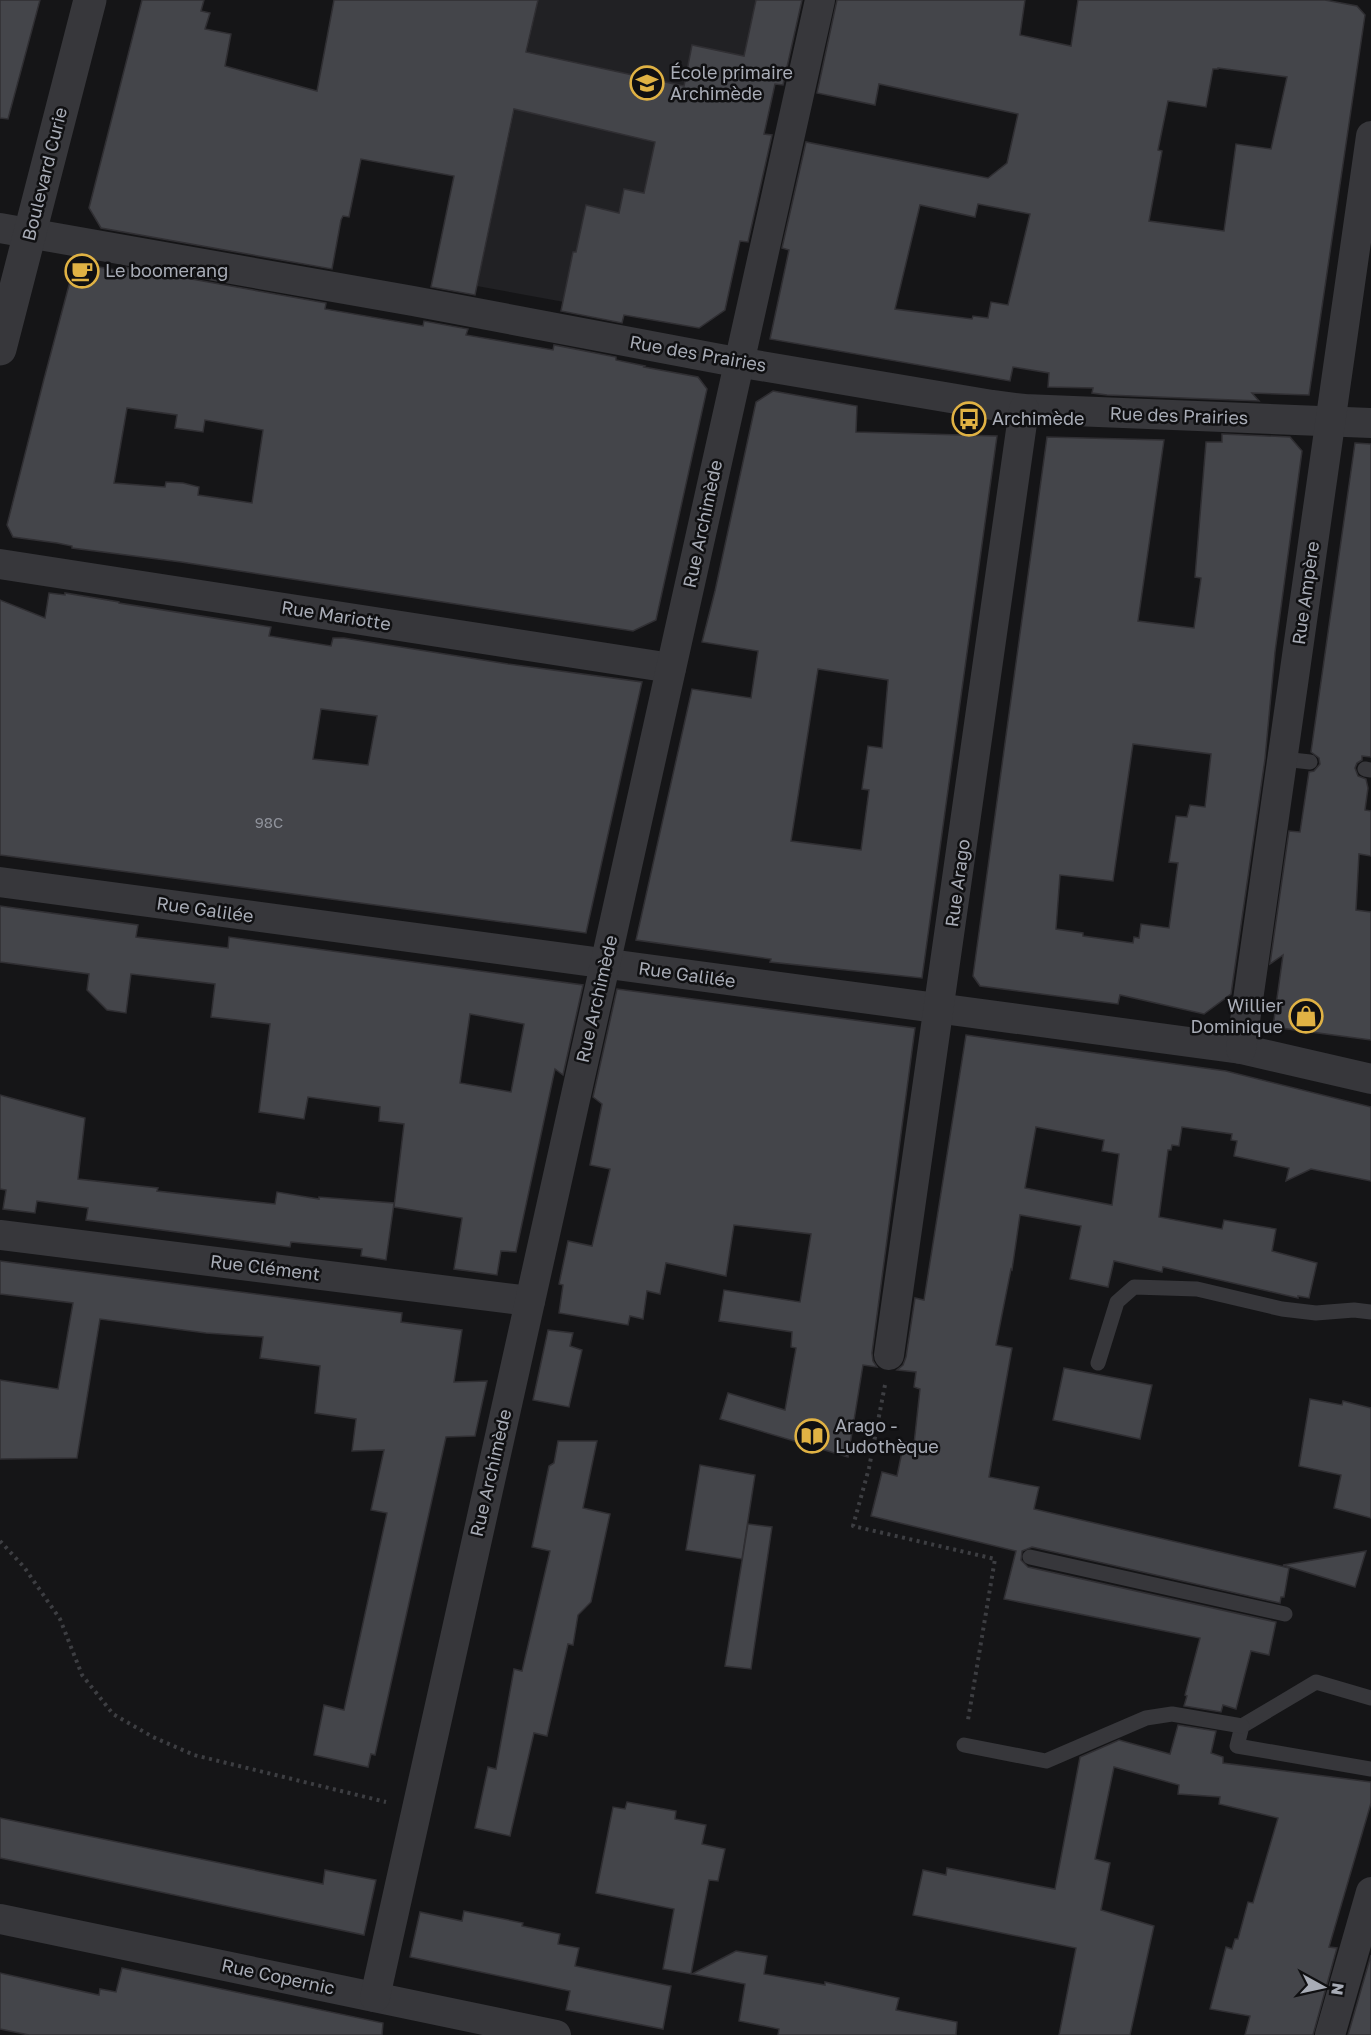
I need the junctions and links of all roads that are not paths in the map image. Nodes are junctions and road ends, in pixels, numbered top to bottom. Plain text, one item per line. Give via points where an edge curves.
1 (90, 0) edge
2 (820, 0) edge
3 (1371, 136) edge
4 (15, 231) edge
5 (0, 349) edge
6 (739, 362) junction
7 (1024, 409) junction
8 (1330, 422) junction
9 (1371, 423) edge
10 (0, 564) edge
11 (671, 668) junction
12 (0, 882) edge
13 (605, 965) junction
14 (940, 1009) junction
15 (1241, 1049) junction
16 (1371, 1079) edge
17 (0, 1235) edge
18 (530, 1301) junction
19 (1371, 1312) edge
20 (890, 1356) road end
21 (1098, 1363) dead end
22 (1030, 1557) dead end
23 (1285, 1614) dead end
24 (1371, 1698) edge
25 (1242, 1726) junction
26 (964, 1745) road end
27 (1371, 1769) edge
28 (1371, 1892) edge
29 (0, 1919) edge
30 (375, 1997) junction
31 (556, 2035) edge
32 (1330, 2035) edge

1 - 4 street, Boulevard Curie
2 - 6 street, Rue Archimède
3 - 8 street, Rue Ampère
4 - 5 street, Boulevard Curie
4 - 6 street, Rue des Prairies
6 - 7 street, Rue des Prairies
6 - 11 street, Rue Archimède
7 - 8 street, Rue des Prairies
7 - 14 street, Rue Arago
8 - 9 street, Rue des Prairies
8 - 15 street, Rue Ampère via 1296,760
10 - 11 street, Rue Mariotte
11 - 13 street, Rue Archimède
12 - 13 street, Rue Galilée
13 - 14 street, Rue Galilée
13 - 18 street, Rue Archimède
14 - 15 street, Rue Galilée
14 - 20 street, Rue Arago
15 - 16 street, Rue Galilée
17 - 18 street, Rue Clément
18 - 30 street, Rue Archimède
19 - 21 lane via 1316,1313 1282,1309 1197,1288 1134,1287 1118,1302
22 - 23 lane
24 - 25 lane via 1316,1682
25 - 26 lane via 1172,1714 1146,1718 1046,1761
25 - 27 lane via 1237,1746
28 - 32 street
29 - 30 street, Rue Copernic
30 - 31 street, Rue Copernic

